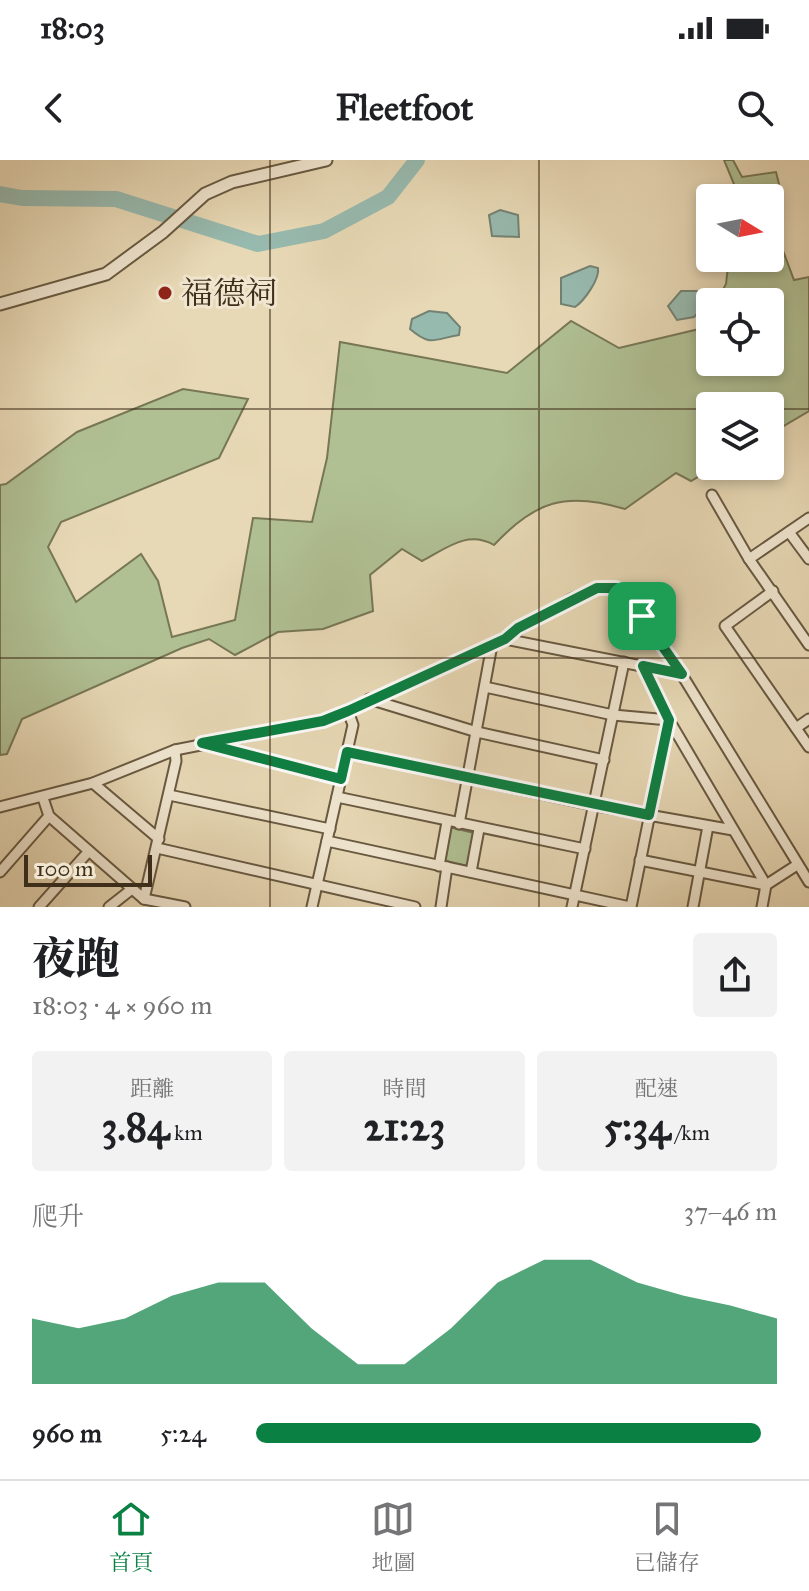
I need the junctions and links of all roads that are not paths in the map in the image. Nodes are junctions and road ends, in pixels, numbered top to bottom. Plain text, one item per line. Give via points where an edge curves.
1 (326, 160) edge
2 (0, 304) edge
3 (712, 495) dead end
4 (809, 518) edge
5 (789, 532) junction
6 (749, 559) junction
7 (809, 559) edge
8 (773, 591) junction
9 (505, 639) junction
10 (492, 645) junction
11 (809, 645) edge
12 (624, 662) junction
13 (643, 666) junction
14 (682, 674) junction
15 (485, 687) junction
16 (369, 699) junction
17 (348, 711) junction
18 (613, 715) junction
19 (809, 719) edge
20 (669, 720) junction
21 (796, 728) junction
22 (477, 732) junction
23 (202, 743) junction
24 (809, 747) edge
25 (175, 750) junction
26 (347, 752) junction
27 (604, 760) junction
28 (341, 779) junction
29 (468, 779) junction
30 (93, 783) junction
31 (169, 795) junction
32 (337, 797) junction
33 (43, 798) junction
34 (594, 805) junction
35 (0, 807) edge
36 (649, 815) junction
37 (49, 816) junction
38 (447, 822) junction
39 (459, 824) junction
40 (708, 826) junction
41 (330, 829) junction
42 (479, 829) junction
43 (733, 830) junction
44 (327, 841) junction
45 (158, 844) junction
46 (585, 849) junction
47 (89, 851) junction
48 (640, 860) junction
49 (797, 865) junction
50 (443, 866) junction
51 (699, 871) junction
52 (0, 872) edge
53 (471, 872) junction
54 (809, 882) edge
55 (317, 883) junction
56 (766, 885) junction
57 (132, 889) junction
58 (575, 895) junction
59 (144, 899) junction
60 (39, 907) edge
61 (109, 907) edge
62 (185, 907) edge
63 (312, 907) edge
64 (415, 907) edge
65 (441, 907) edge
66 (572, 907) edge
67 (631, 907) edge
68 (693, 907) edge
69 (762, 907) edge

1 - 2 street via 232,182 205,194 106,274
3 - 6 street
4 - 5 street
5 - 6 street
5 - 7 street
6 - 8 street
8 - 11 street
8 - 21 street via 725,626
9 - 10 street
9 - 12 street
9 - 14 street via 571,599 597,588 616,588 628,597
10 - 15 street
10 - 16 street
12 - 13 street
12 - 18 street
13 - 14 street
13 - 20 street
14 - 49 street
15 - 18 street
15 - 22 street
16 - 17 street
16 - 22 street
17 - 23 street via 323,721
17 - 26 street via 353,725
18 - 20 street
18 - 27 street
19 - 21 street
20 - 36 street
20 - 43 street
21 - 24 street
22 - 27 street
22 - 29 street
23 - 25 street
23 - 28 street
25 - 30 street
25 - 31 street
26 - 28 street
26 - 29 street
27 - 34 street
28 - 32 street
29 - 34 street
29 - 39 street
30 - 33 street
30 - 45 street
31 - 41 street
31 - 45 street
32 - 38 street
32 - 41 street
33 - 35 street
33 - 37 street
34 - 36 street
34 - 46 street
36 - 40 street
36 - 48 street
37 - 47 street
37 - 52 street
38 - 39 street
38 - 50 street
39 - 42 street
40 - 43 street
40 - 51 street
41 - 44 street
42 - 46 street
42 - 53 street
43 - 56 street
44 - 50 street
44 - 55 street
45 - 55 street
45 - 59 street
46 - 58 street
47 - 57 street
47 - 60 street
48 - 51 street
48 - 67 street
49 - 54 street
49 - 56 street
50 - 53 street
50 - 65 street
51 - 56 street
51 - 68 street
53 - 58 street
55 - 63 street
55 - 64 street
56 - 69 street
57 - 59 street
57 - 61 street
58 - 66 street
58 - 67 street
59 - 62 street

